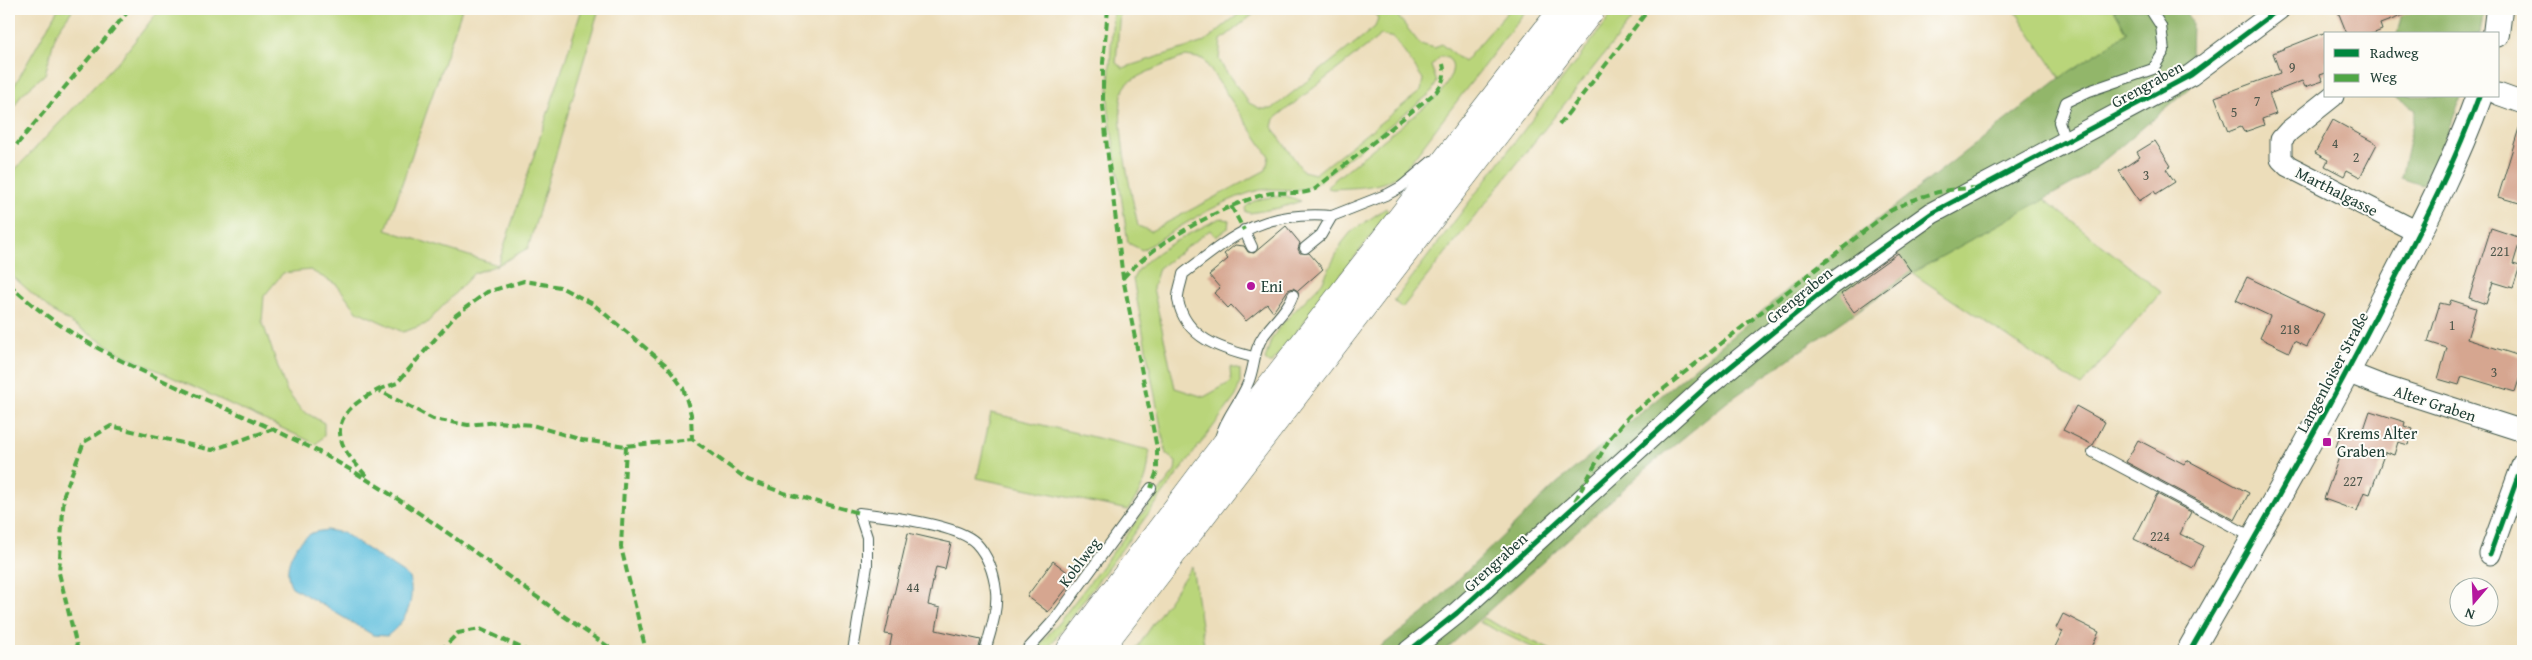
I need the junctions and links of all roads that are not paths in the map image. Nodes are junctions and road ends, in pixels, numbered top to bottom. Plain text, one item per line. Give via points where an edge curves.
1 (1564, 9) edge
2 (1591, 9) edge
3 (2150, 9) edge
4 (2279, 9) edge
5 (2499, 9) edge
6 (2496, 32) edge
7 (2500, 95) edge
8 (2330, 98) edge
9 (2478, 98) edge
10 (2523, 104) edge
11 (1464, 136) junction
12 (2066, 143) junction
13 (1332, 216) junction
14 (1244, 230) junction
15 (2419, 233) junction
16 (1252, 247) dead end
17 (1305, 248) dead end
18 (1293, 295) dead end
19 (1253, 356) junction
20 (2347, 372) junction
21 (2523, 431) edge
22 (2093, 452) dead end
23 (1213, 462) junction
24 (2523, 463) edge
25 (1151, 488) dead end
26 (2254, 538) junction
27 (2490, 554) dead end
28 (853, 651) edge
29 (985, 651) edge
30 (1026, 651) edge
31 (1070, 651) edge
32 (1097, 651) edge
33 (1408, 651) edge
34 (2190, 651) edge

1 - 11 main road
2 - 32 main road
3 - 12 lane via 2161,26 2164,51 2153,69 2066,102 2059,122
4 - 12 street, Grengraben via 2191,75
5 - 6 street
7 - 10 street
8 - 15 street, Marthalgasse via 2281,140 2281,159 2288,166
9 - 15 street, Langenloiser Straße
11 - 13 lane via 1401,187
11 - 23 main road
12 - 33 street, Grengraben via 1932,213 1832,284 1707,386 1464,607
13 - 14 lane via 1302,214
13 - 17 lane via 1321,235
14 - 16 lane
14 - 19 lane via 1183,274 1178,299 1186,320 1203,340 1224,350
15 - 20 street, Langenloiser Straße
18 - 19 lane via 1291,302 1263,336
19 - 23 lane via 1248,382 1224,421
20 - 21 street, Alter Graben
20 - 26 street, Langenloiser Straße
22 - 26 lane
23 - 31 main road
24 - 27 street
25 - 30 lane, Koblweg via 1055,618
26 - 34 street, Langenloiser Straße
28 - 29 lane via 867,566 867,537 858,513 946,528 975,542 991,566 996,592 994,618

